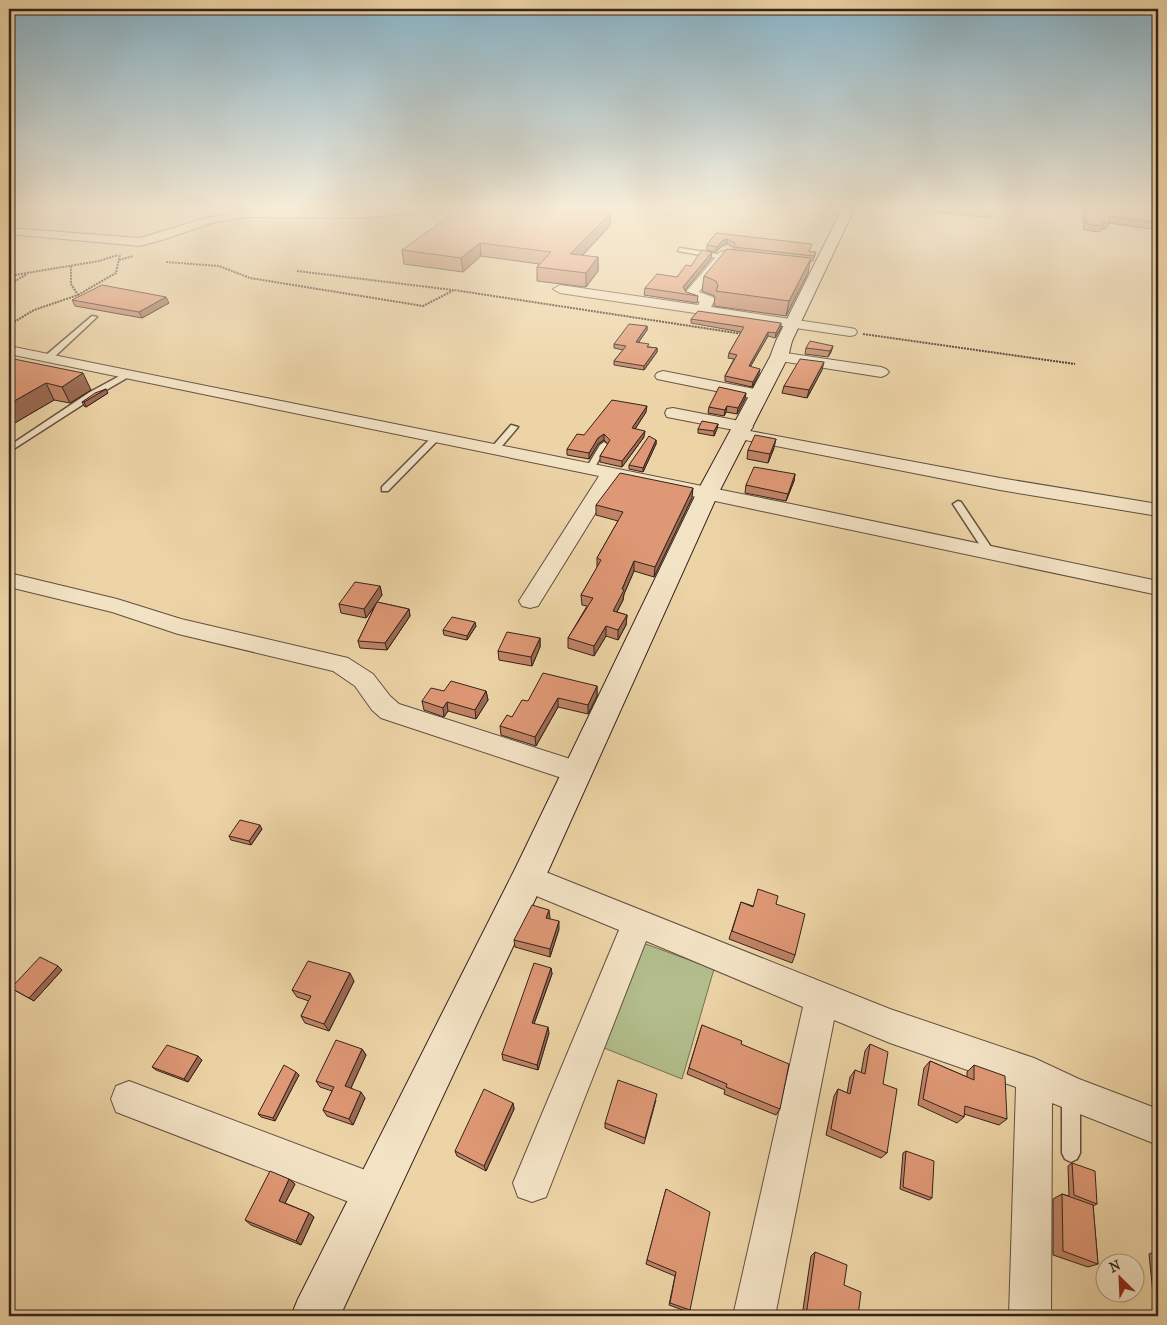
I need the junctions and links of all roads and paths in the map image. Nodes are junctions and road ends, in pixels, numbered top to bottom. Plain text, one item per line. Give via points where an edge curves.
1 (52, 269) edge
2 (71, 269) edge
3 (117, 269) edge
4 (226, 269) edge
5 (713, 269) edge
6 (810, 269) edge
7 (30, 272) junction
8 (297, 272) dead end
9 (9, 276) edge
10 (9, 285) edge
11 (560, 289) edge
12 (454, 290) junction
13 (78, 295) junction
14 (702, 310) junction
15 (94, 317) dead end
16 (9, 325) edge
17 (850, 332) joint
18 (785, 340) junction
19 (9, 350) edge
20 (48, 358) junction
21 (1075, 364) dead end
22 (882, 372) dead end
23 (128, 375) junction
24 (663, 376) dead end
25 (760, 395) junction
26 (673, 413) dead end
27 (514, 427) dead end
28 (742, 431) junction
29 (436, 438) junction
30 (604, 445) edge
31 (9, 450) edge
32 (494, 450) junction
33 (589, 470) junction
34 (610, 474) junction
35 (385, 489) dead end
36 (707, 494) junction
37 (958, 504) dead end
38 (1158, 510) edge
39 (990, 552) junction
40 (9, 580) edge
41 (1158, 588) edge
42 (530, 601) dead end
43 (577, 772) junction
44 (528, 878) junction
45 (637, 922) junction
46 (822, 998) junction
47 (1034, 1076) junction
48 (1071, 1094) junction
49 (129, 1099) dead end
50 (1158, 1127) edge
51 (1072, 1153) dead end
52 (532, 1183) dead end
53 (375, 1193) junction
54 (315, 1316) edge
55 (754, 1316) edge
56 (1030, 1316) edge

1 - 7 path
2 - 13 path via 71,284
3 - 13 path via 116,273
4 - 12 path via 250,278 423,306
5 - 14 street via 692,294 708,300
6 - 18 street
7 - 9 path
7 - 10 path
8 - 12 path
11 - 14 street
12 - 18 path
13 - 16 path via 34,310
14 - 18 street
15 - 20 lane
17 - 18 street
17 - 21 path
18 - 22 street
18 - 25 street
19 - 20 street
20 - 23 street
23 - 29 street
23 - 31 lane via 93,394
24 - 25 street
25 - 28 street
26 - 28 street
27 - 32 lane
28 - 36 street
28 - 38 street via 1000,484
29 - 32 street
29 - 35 lane
30 - 33 lane
32 - 33 street
33 - 34 street
34 - 36 street
34 - 42 street
36 - 39 street
36 - 43 street
37 - 39 lane
39 - 41 street
40 - 43 street via 117,606 178,626 340,664 364,680 390,711
43 - 44 street
44 - 45 street
44 - 53 street
45 - 46 street
45 - 52 street
46 - 47 street via 890,1026
46 - 55 street
47 - 48 street
47 - 56 street
48 - 50 street
48 - 51 lane
49 - 53 street
53 - 54 street

